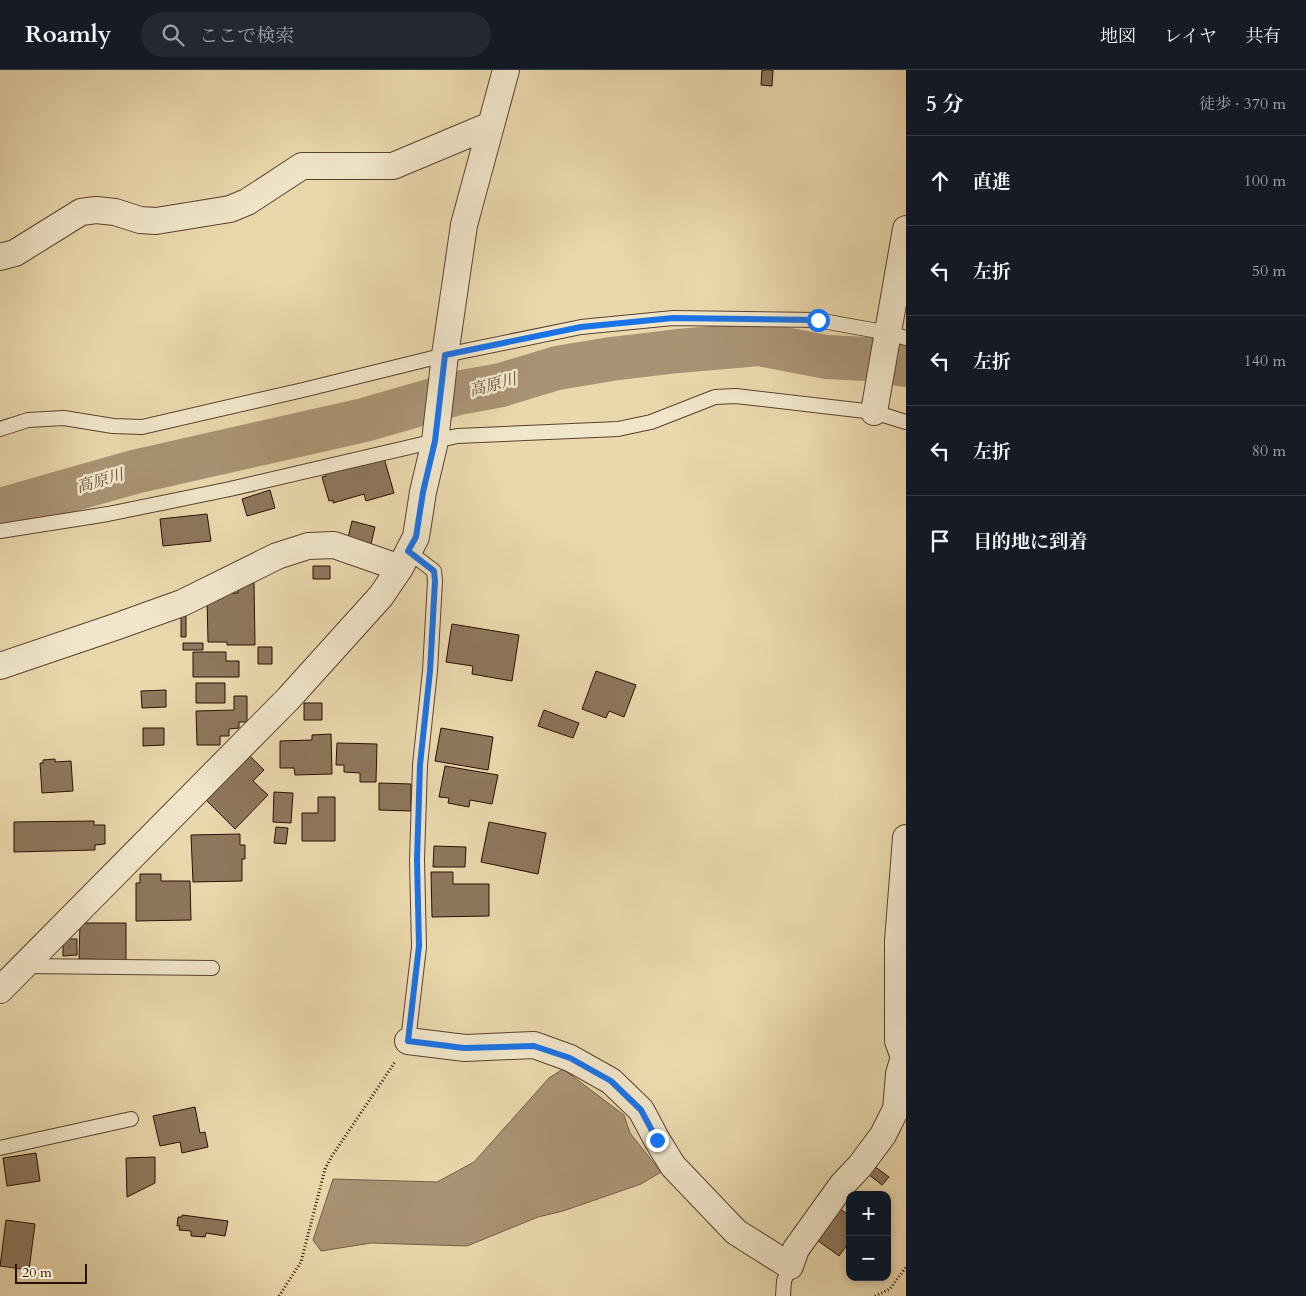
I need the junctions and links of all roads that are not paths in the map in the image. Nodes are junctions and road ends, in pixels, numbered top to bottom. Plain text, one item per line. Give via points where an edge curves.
1 (506, 70) edge
2 (491, 125) junction
3 (906, 229) edge
4 (0, 257) edge
5 (897, 335) edge
6 (445, 357) junction
7 (874, 412) junction
8 (906, 422) edge
9 (0, 429) edge
10 (436, 436) junction
11 (0, 531) edge
12 (404, 560) junction
13 (0, 666) edge
14 (906, 838) edge
15 (902, 942) edge
16 (23, 966) junction
17 (212, 968) dead end
18 (0, 990) edge
19 (408, 1041) joint
20 (131, 1119) dead end
21 (0, 1148) edge
22 (790, 1266) junction
23 (783, 1296) edge

1 - 2 street
2 - 4 street via 394,166 302,166 247,202 230,209 156,221 115,212 81,212 15,253
2 - 6 street via 464,225
3 - 5 street
5 - 6 lane via 818,320 673,318 581,327
5 - 7 street
6 - 9 lane via 142,427 64,418 28,420
6 - 10 street
7 - 8 lane
7 - 10 lane via 736,396 715,397 650,422 618,429
10 - 11 lane via 221,491 108,514
10 - 12 street via 416,537
12 - 13 street via 334,545 308,546 277,556 182,603
12 - 16 street via 381,596 288,699
12 - 19 lane via 434,571 435,581 420,765 419,946
14 - 15 street
15 - 22 street via 898,1041 904,1057 896,1109 883,1135 796,1249
16 - 17 lane
16 - 18 street
19 - 22 street via 464,1048 534,1046 570,1058 611,1081 641,1110 673,1166 730,1226
20 - 21 lane
22 - 23 lane

